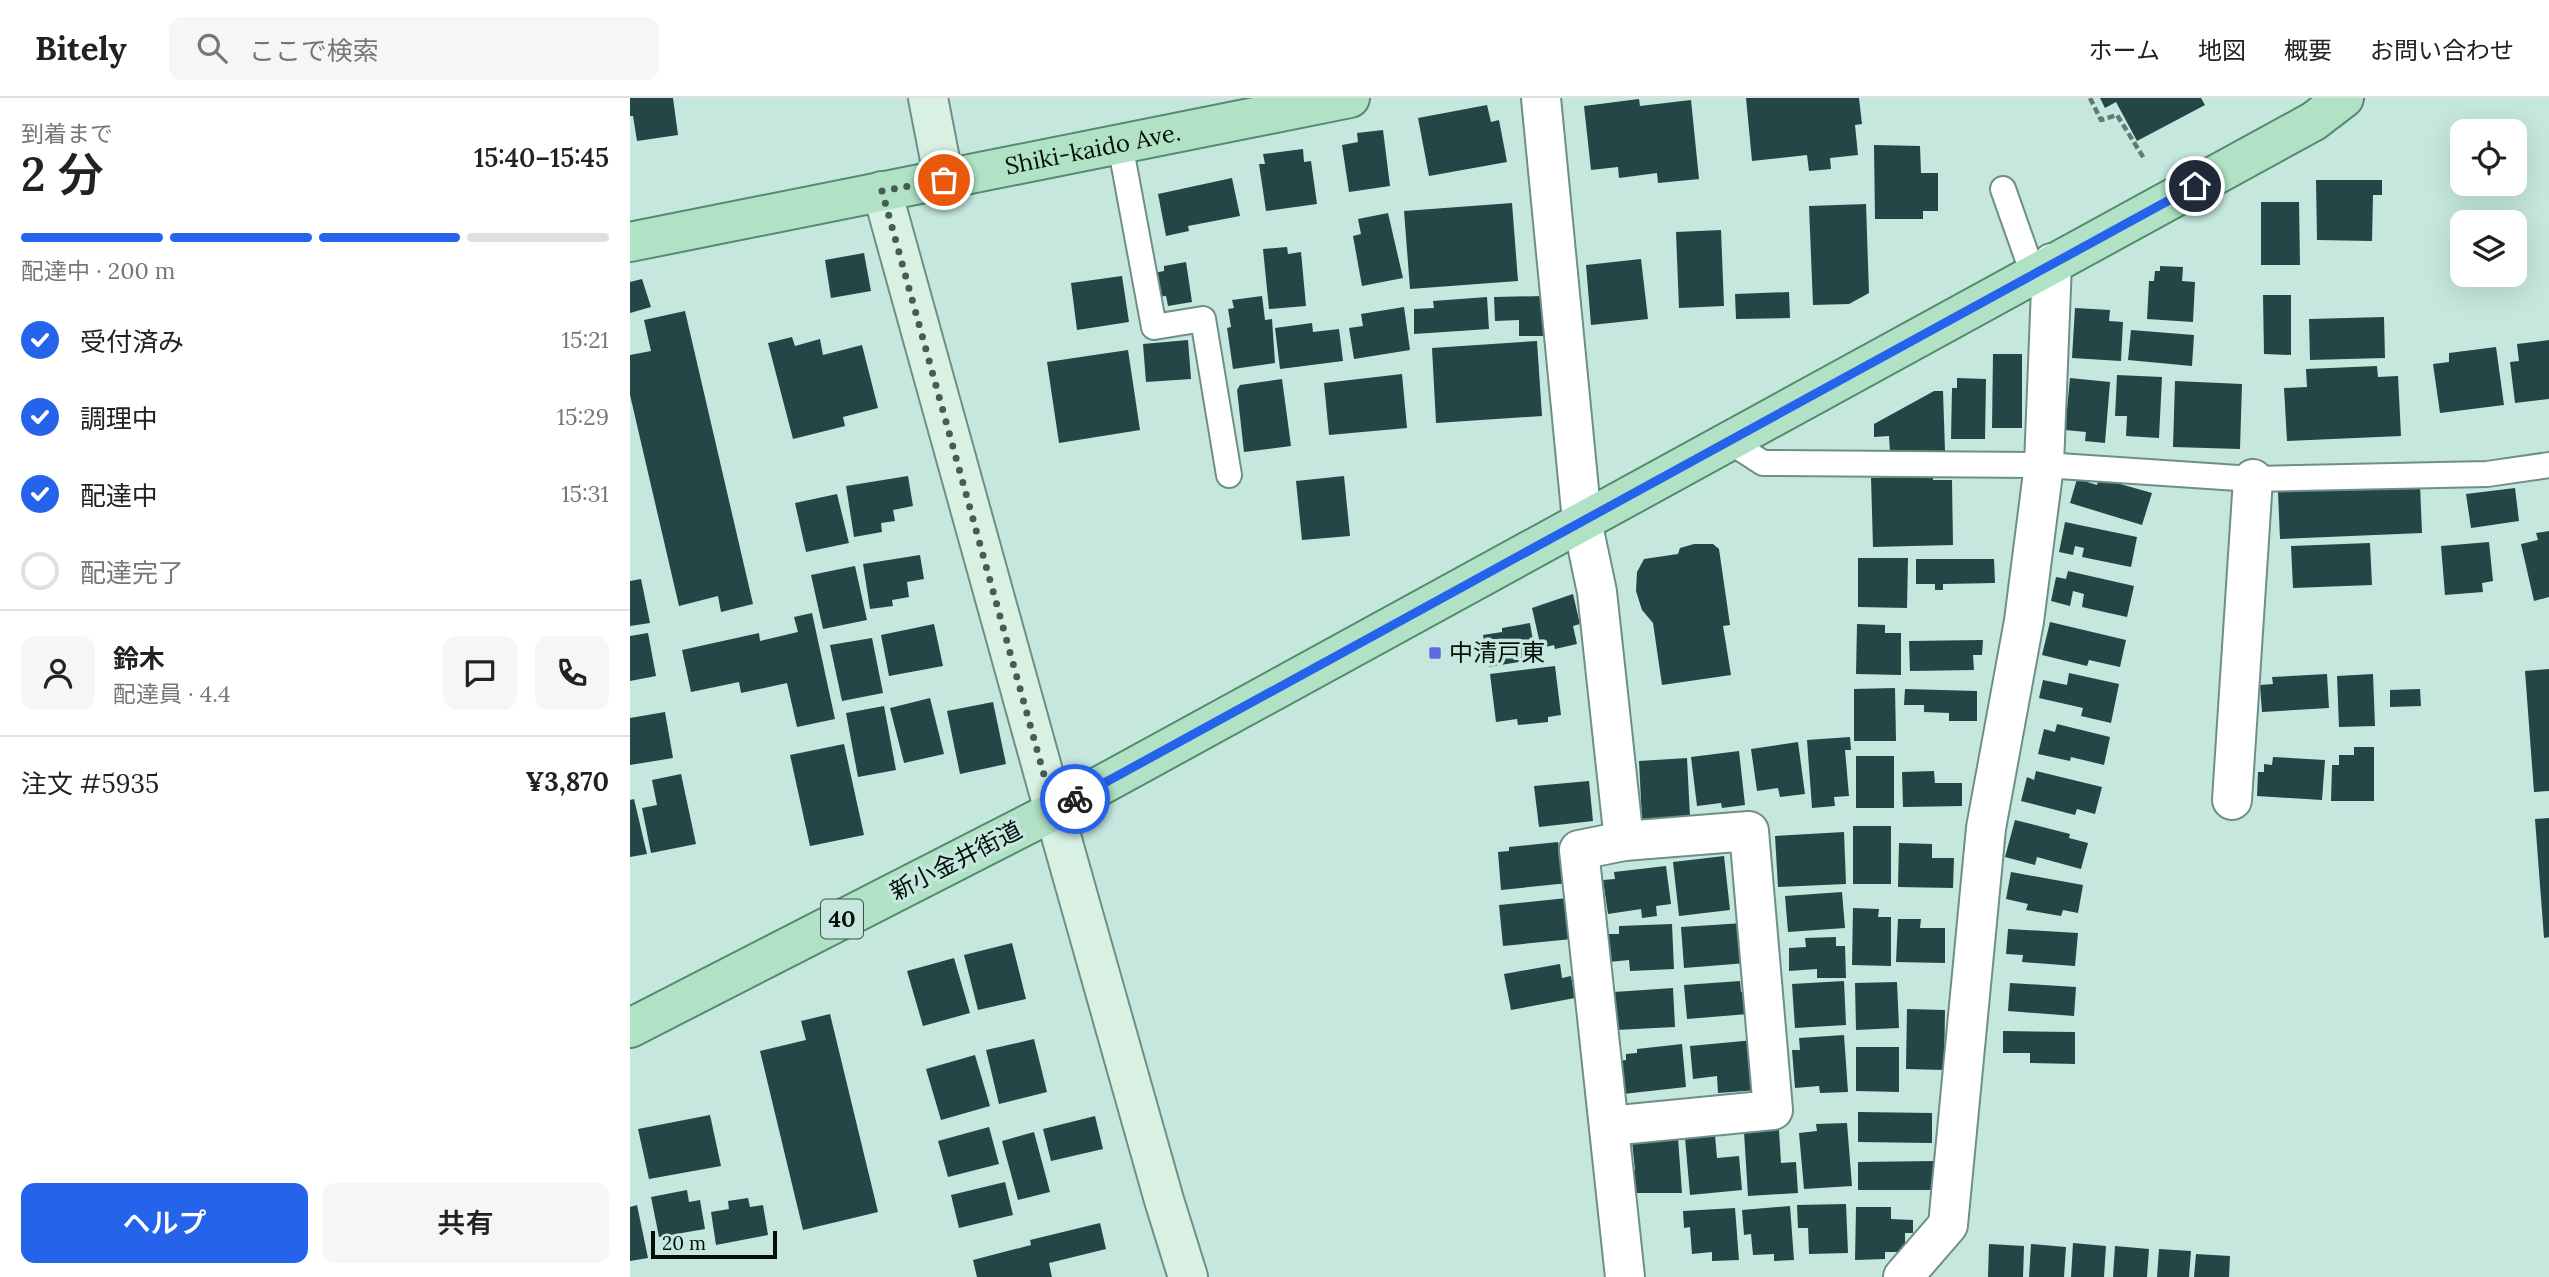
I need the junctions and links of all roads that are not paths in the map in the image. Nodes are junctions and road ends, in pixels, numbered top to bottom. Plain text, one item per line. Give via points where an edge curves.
1 (928, 98) edge
2 (1350, 98) edge
3 (1541, 98) edge
4 (2344, 98) edge
5 (1120, 144) junction
6 (944, 180) junction
7 (2003, 189) dead end
8 (882, 191) junction
9 (630, 242) edge
10 (2042, 269) junction
11 (1729, 441) junction
12 (2044, 465) junction
13 (2549, 465) edge
14 (1229, 475) dead end
15 (2253, 479) junction
16 (1582, 521) junction
17 (2232, 800) dead end
18 (1054, 811) junction
19 (1624, 841) junction
20 (630, 1028) edge
21 (1609, 1126) junction
22 (1188, 1277) edge
23 (1625, 1277) edge
24 (1903, 1277) edge

1 - 6 street
2 - 5 main road, Shiki-kaido Ave.
3 - 16 street
4 - 10 main road, 新小金井街道 / 40 via 2314,121
5 - 6 main road, Shiki-kaido Ave.
5 - 14 lane via 1154,327 1203,319
6 - 8 main road, Shiki-kaido Ave.
7 - 10 lane
8 - 9 main road, Shiki-kaido Ave.
8 - 18 street
10 - 11 main road, 新小金井街道 / 40
10 - 12 street
11 - 12 lane via 1763,463
11 - 16 main road, 新小金井街道 / 40
12 - 15 lane
12 - 24 street via 2024,621 1986,828 1948,1225
13 - 15 lane via 2487,474
15 - 17 street
16 - 18 main road, 新小金井街道 / 40
16 - 19 street via 1597,592
18 - 20 main road, 新小金井街道 / 40
18 - 22 street
19 - 21 street via 1579,850
19 - 21 street via 1749,831 1773,1111
21 - 23 street

